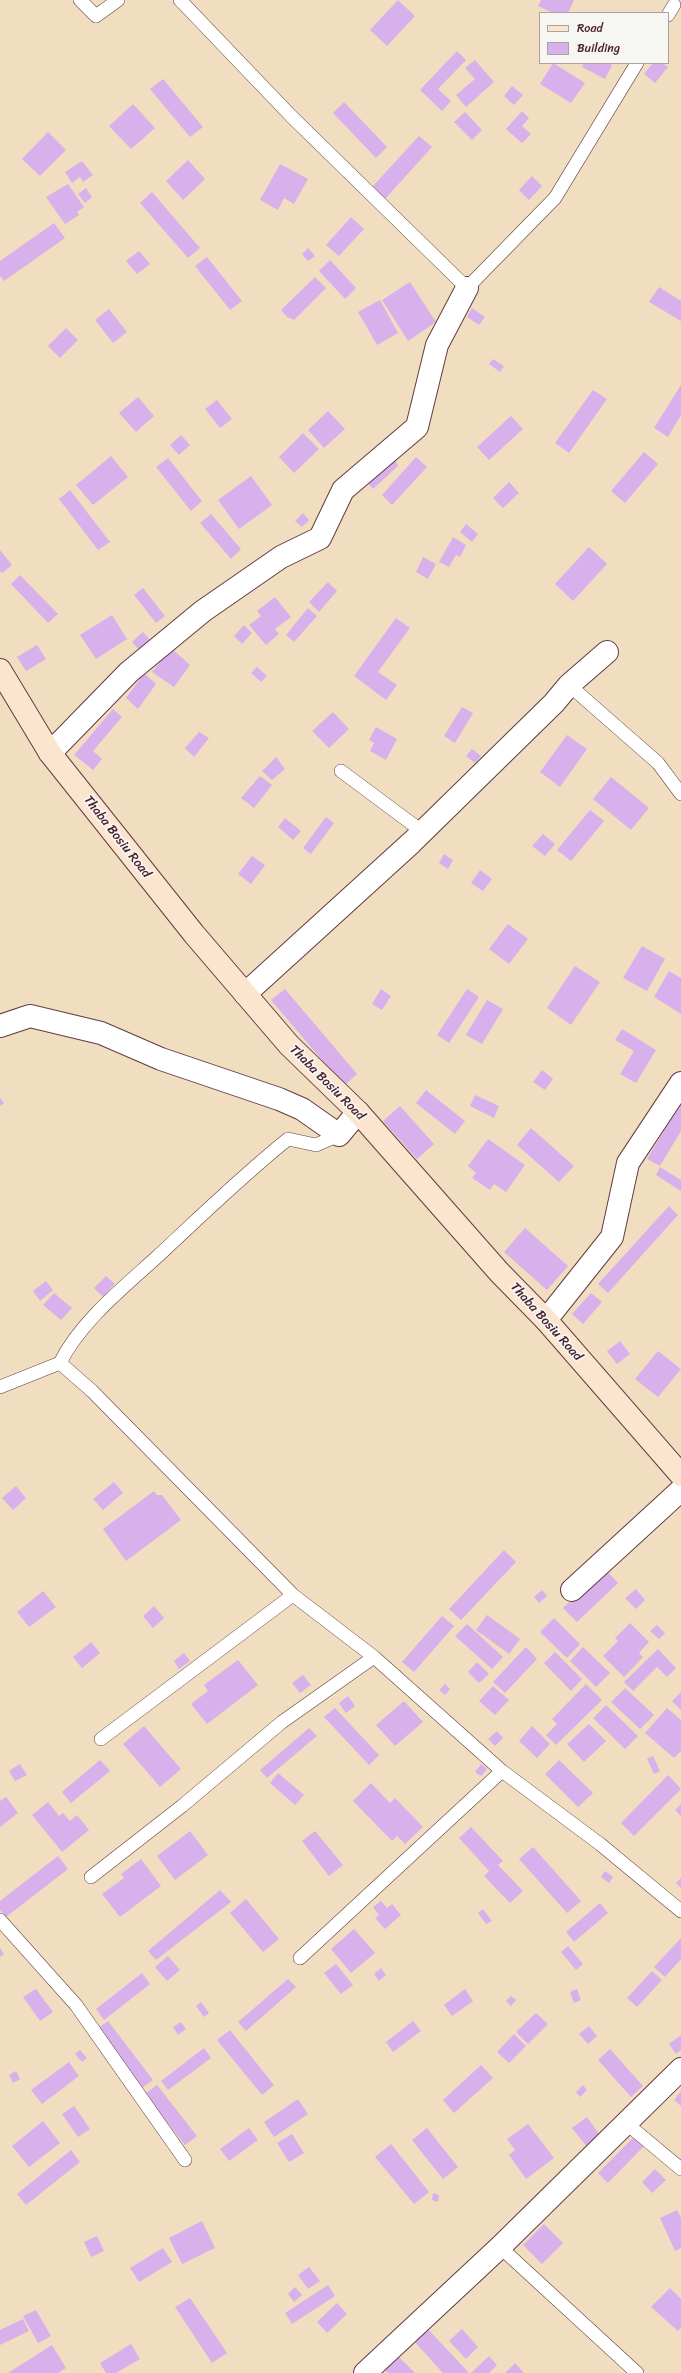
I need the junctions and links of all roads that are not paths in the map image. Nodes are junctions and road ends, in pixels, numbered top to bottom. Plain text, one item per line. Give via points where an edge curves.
1 (80, 0) edge
2 (118, 0) edge
3 (180, 0) edge
4 (636, 64) edge
5 (467, 288) junction
6 (607, 652) dead end
7 (0, 670) edge
8 (569, 685) junction
9 (50, 753) junction
10 (341, 771) dead end
11 (681, 794) edge
12 (423, 832) junction
13 (245, 994) junction
14 (0, 1026) edge
15 (681, 1083) edge
16 (358, 1112) junction
17 (340, 1135) junction
18 (546, 1320) junction
19 (60, 1363) junction
20 (0, 1387) edge
21 (681, 1476) edge
22 (681, 1490) edge
23 (572, 1590) dead end
24 (293, 1595) junction
25 (374, 1657) junction
26 (101, 1739) dead end
27 (502, 1771) junction
28 (91, 1877) dead end
29 (681, 1911) edge
30 (0, 1920) edge
31 (300, 1958) dead end
32 (681, 2069) edge
33 (626, 2123) junction
34 (185, 2160) dead end
35 (681, 2169) edge
36 (500, 2247) junction
37 (365, 2373) edge
38 (637, 2373) edge

1 - 2 lane via 96,16
3 - 5 lane via 290,116
4 - 5 lane via 555,198
5 - 9 street via 437,345 417,427 343,490 320,538 282,557 192,620 129,672
6 - 8 street
7 - 9 street, Thaba Bosiu Road
8 - 11 lane via 658,763
8 - 12 street via 554,703
9 - 13 street, Thaba Bosiu Road
10 - 12 lane
12 - 13 street
13 - 16 street, Thaba Bosiu Road via 289,1045
14 - 17 street via 30,1016 101,1033 161,1059 302,1109
15 - 18 street via 628,1163 612,1237
16 - 17 street
16 - 18 street, Thaba Bosiu Road via 499,1272
17 - 19 lane via 316,1145 288,1139 256,1165 116,1295 69,1345
18 - 21 street, Thaba Bosiu Road
19 - 20 lane
19 - 24 lane via 92,1391
22 - 23 street
24 - 25 lane
24 - 26 lane
25 - 27 lane
25 - 28 lane via 282,1722 182,1806
27 - 29 lane via 600,1844
27 - 31 lane
30 - 34 lane via 76,2005
32 - 33 street
33 - 35 lane
33 - 36 street
36 - 37 street
36 - 38 lane

